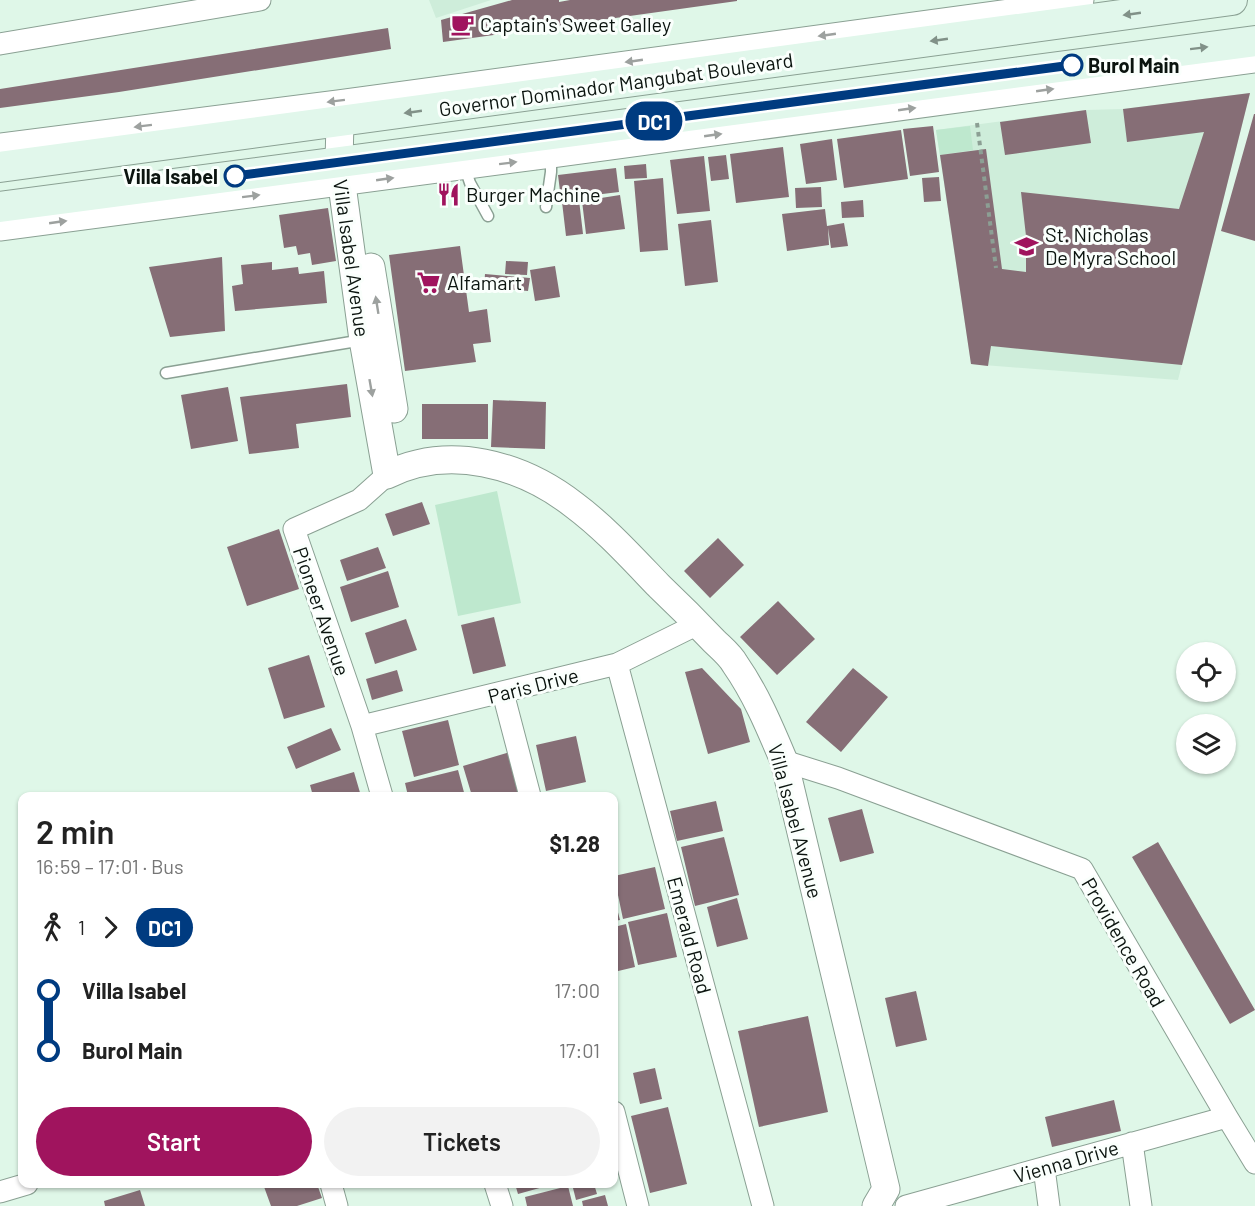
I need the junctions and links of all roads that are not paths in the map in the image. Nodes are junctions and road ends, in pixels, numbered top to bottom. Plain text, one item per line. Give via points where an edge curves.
1 (260, 0) edge
2 (1083, 0) edge
3 (1232, 0) edge
4 (1255, 41) edge
5 (0, 44) edge
6 (1255, 62) edge
7 (1101, 72) junction
8 (339, 122) junction
9 (0, 144) edge
10 (551, 146) junction
11 (0, 167) edge
12 (465, 168) junction
13 (349, 172) junction
14 (0, 207) edge
15 (546, 207) dead end
16 (488, 216) dead end
17 (0, 230) edge
18 (363, 340) junction
19 (166, 373) dead end
20 (395, 471) junction
21 (698, 624) junction
22 (617, 664) junction
23 (503, 693) junction
24 (362, 726) junction
25 (784, 761) junction
26 (381, 792) edge
27 (529, 792) edge
28 (1227, 1117) junction
29 (618, 1128) edge
30 (1132, 1143) junction
31 (1255, 1163) edge
32 (1044, 1168) junction
33 (18, 1187) edge
34 (333, 1188) edge
35 (496, 1188) edge
36 (0, 1192) edge
37 (943, 1201) edge
38 (337, 1206) edge
39 (502, 1206) edge
40 (638, 1206) edge
41 (763, 1206) edge
42 (876, 1206) edge
43 (906, 1206) edge
44 (1049, 1206) edge
45 (1141, 1206) edge

1 - 5 street
2 -> 9 street, Governor Dominador Mangubat Boulevard
3 -> 8 main road, Governor Dominador Mangubat Boulevard
7 -> 4 main road, Governor Dominador Mangubat Boulevard
6 - 7 street, Governor Dominador Mangubat Boulevard
10 -> 7 main road, Governor Dominador Mangubat Boulevard via 982,97
8 - 11 main road, Governor Dominador Mangubat Boulevard
8 - 13 street, Villa Isabel Avenue
12 -> 10 street, Governor Dominador Mangubat Boulevard
10 - 13 main road, Governor Dominador Mangubat Boulevard
10 - 15 lane
13 -> 12 street, Governor Dominador Mangubat Boulevard
12 - 16 lane
13 - 14 main road, Governor Dominador Mangubat Boulevard
17 -> 13 street, Governor Dominador Mangubat Boulevard
13 - 18 street, Villa Isabel Avenue
20 -> 13 street, Villa Isabel Avenue
18 - 19 lane
18 -> 20 street, Villa Isabel Avenue
20 - 21 street, Villa Isabel Avenue via 426,461 458,459 485,463 537,481 594,521
20 - 24 street, Pioneer Avenue via 359,500 294,529
21 - 22 street, Paris Drive
21 - 25 street, Villa Isabel Avenue via 734,662 757,698
22 - 23 street, Paris Drive
22 - 41 street, Emerald Road
23 - 24 street, Paris Drive
23 - 27 street
24 - 26 street, Pioneer Avenue
25 - 28 street, Providence Road via 1082,869
25 - 42 street, Villa Isabel Avenue via 886,1189
28 - 30 street, Vienna Drive
28 - 31 street, Providence Road
29 - 40 street
30 - 32 street, Vienna Drive
30 - 45 street
32 - 37 street, Vienna Drive
32 - 44 street
33 - 36 street
34 - 38 street
35 - 39 street
37 - 43 street, Vienna Drive

